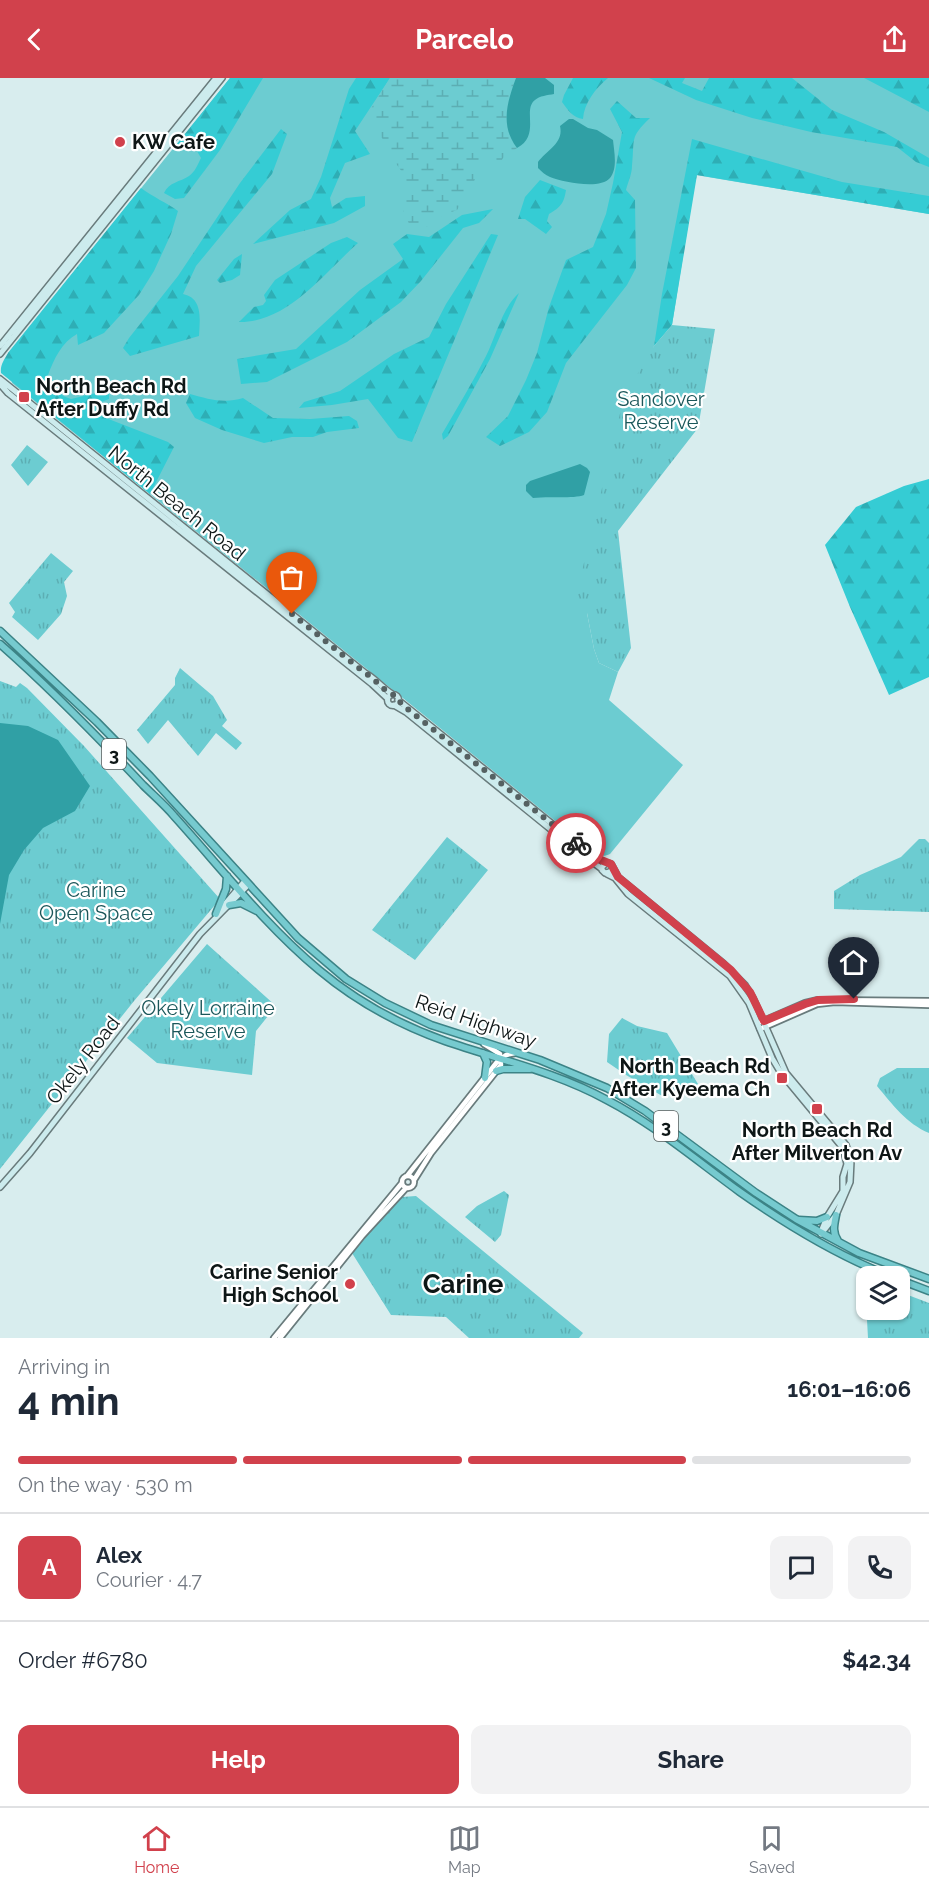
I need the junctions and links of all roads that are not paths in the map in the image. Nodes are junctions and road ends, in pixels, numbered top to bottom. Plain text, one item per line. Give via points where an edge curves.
1 (216, 78) edge
2 (222, 78) edge
3 (0, 346) edge
4 (0, 354) edge
5 (0, 379) edge
6 (0, 384) edge
7 (0, 630) edge
8 (0, 644) edge
9 (389, 696) junction
10 (396, 703) junction
11 (603, 866) junction
12 (612, 869) junction
13 (607, 873) junction
14 (227, 875) junction
15 (246, 883) junction
16 (240, 890) junction
17 (229, 905) junction
18 (261, 912) junction
19 (216, 914) junction
20 (211, 922) junction
21 (929, 1003) edge
22 (762, 1025) junction
23 (482, 1043) junction
24 (483, 1053) junction
25 (517, 1053) junction
26 (500, 1060) junction
27 (536, 1069) junction
28 (496, 1071) junction
29 (485, 1077) junction
30 (407, 1176) junction
31 (414, 1180) junction
32 (402, 1183) junction
33 (0, 1187) edge
34 (406, 1188) junction
35 (836, 1215) junction
36 (827, 1217) junction
37 (796, 1219) junction
38 (797, 1230) junction
39 (820, 1234) junction
40 (840, 1244) junction
41 (846, 1257) junction
42 (867, 1266) edge
43 (929, 1279) edge
44 (910, 1284) edge
45 (929, 1291) edge
46 (274, 1338) edge
47 (280, 1338) edge

1 - 3 main road
2 - 4 main road
5 - 9 main road, North Beach Road via 376,680
6 - 9 main road, North Beach Road
7 - 15 highway, Reid Highway / 3 via 150,776
8 - 14 highway, Reid Highway / 3 via 96,735
9 - 10 main road via 396,696
9 - 10 main road via 388,704
10 - 11 main road via 575,849
11 - 12 main road via 611,864
11 - 13 main road
12 - 13 main road
12 - 22 main road via 731,970 750,992
13 - 22 main road via 730,976
14 - 16 highway, Reid Highway / 3
14 - 19 highway
15 - 16 main road, Okely Road
15 - 23 highway, Reid Highway / 3 via 305,945 374,998 439,1029
16 - 17 main road, Okely Road
16 - 18 highway, Reid Highway / 3
16 - 19 main road, Okely Road
17 - 18 highway via 241,903
17 - 20 main road, Okely Road
18 - 24 highway, Reid Highway / 3 via 303,956 353,996 406,1025
19 - 20 main road, Okely Road
20 - 33 main road, Okely Road
21 - 22 street via 817,1004
22 - 35 main road via 786,1073 848,1151 850,1182
22 - 36 main road via 781,1073 846,1155 843,1191
23 - 25 highway, Reid Highway / 3
23 - 26 street via 496,1051
24 - 26 highway, Reid Highway / 3
24 - 29 highway via 487,1062
25 - 26 street
25 - 37 highway, Reid Highway / 3 via 569,1071 645,1111
26 - 27 highway, Reid Highway / 3
26 - 28 street
26 - 29 street
27 - 28 highway
27 - 38 highway, Reid Highway / 3 via 630,1113
28 - 31 street
29 - 30 street
30 - 31 street
30 - 32 street
31 - 34 street via 412,1187
32 - 34 street
32 - 46 street
34 - 47 street
35 - 39 main road
35 - 40 highway via 834,1234
36 - 37 highway via 817,1221
36 - 39 main road
37 - 39 highway, Reid Highway / 3
38 - 39 highway
38 - 41 highway, Reid Highway / 3
39 - 40 highway, Reid Highway / 3
39 - 41 highway
40 - 43 highway, Reid Highway / 3
41 - 42 highway, Reid Highway / 3
44 - 45 highway

